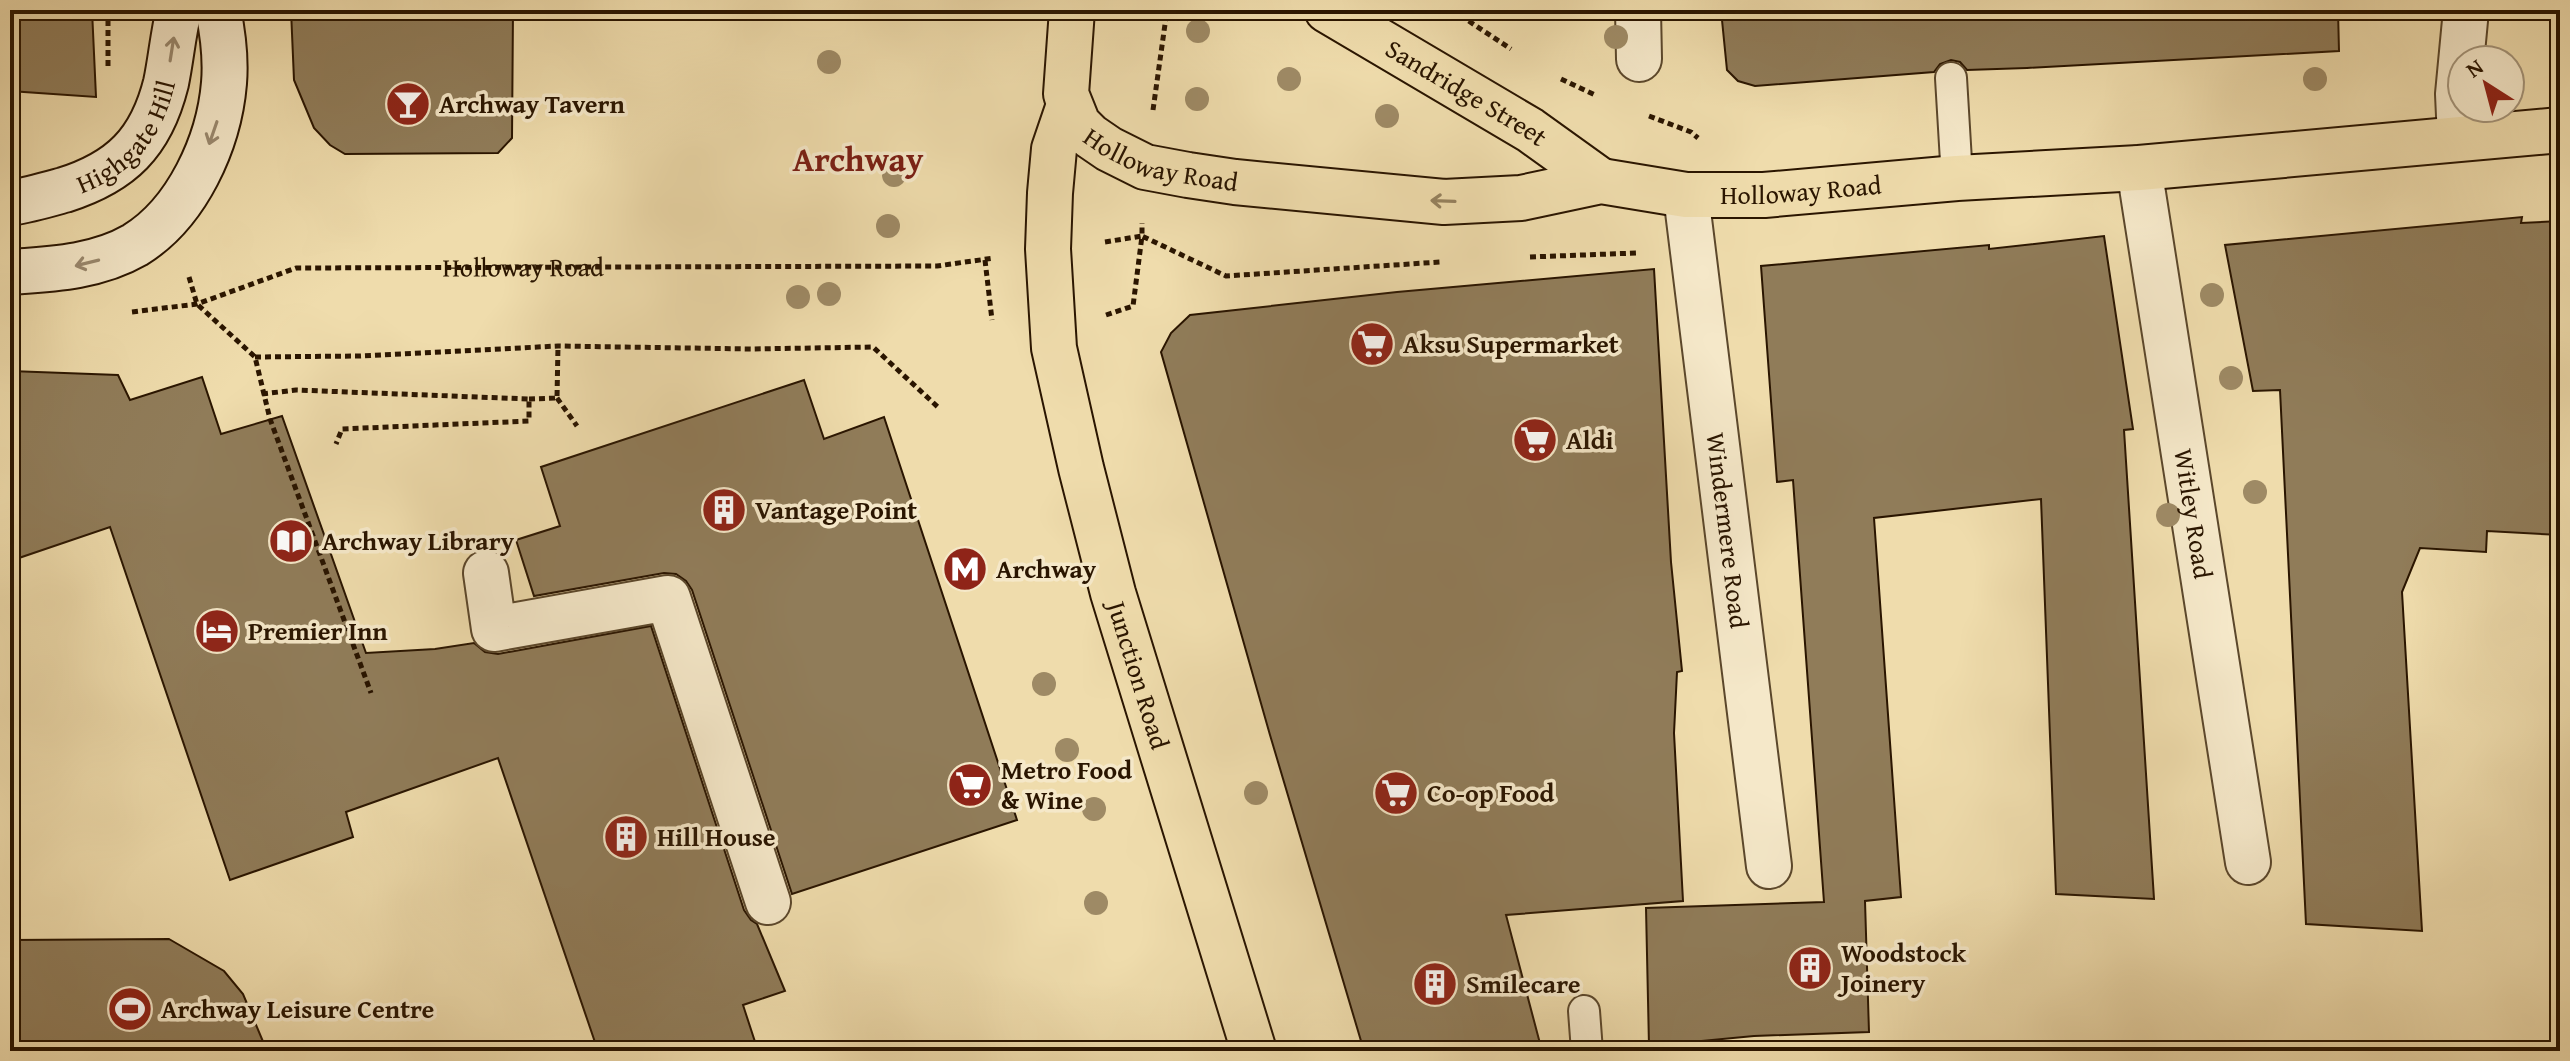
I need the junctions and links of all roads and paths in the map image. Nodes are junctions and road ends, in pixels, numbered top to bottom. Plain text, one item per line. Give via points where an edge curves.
1 (108, 10) edge
2 (179, 10) edge
3 (218, 10) edge
4 (1072, 10) edge
5 (1167, 10) edge
6 (1327, 10) edge
7 (1638, 10) edge
8 (2466, 10) edge
9 (1639, 59) dead end
10 (108, 73) dead end
11 (1951, 78) dead end
12 (1069, 105) junction
13 (1151, 120) dead end
14 (2560, 130) edge
15 (2460, 138) junction
16 (2139, 168) junction
17 (1957, 178) junction
18 (1601, 181) junction
19 (1686, 195) junction
20 (10, 203) edge
21 (1141, 208) dead end
22 (1142, 236) junction
23 (1104, 242) dead end
24 (999, 257) dead end
25 (10, 272) edge
26 (1226, 276) dead end
27 (197, 304) junction
28 (125, 312) dead end
29 (1107, 315) dead end
30 (558, 346) junction
31 (255, 357) junction
32 (262, 394) junction
33 (557, 398) junction
34 (529, 399) junction
35 (940, 409) dead end
36 (577, 426) dead end
37 (336, 444) dead end
38 (486, 573) dead end
39 (371, 693) dead end
40 (2248, 862) dead end
41 (1769, 866) dead end
42 (768, 902) dead end
43 (1584, 1011) dead end
44 (1254, 1051) edge
45 (1587, 1051) edge

1 - 10 path
20 -> 2 street, Highgate Hill via 92,181 130,153 149,126 165,87
3 -> 25 street via 225,82 216,126 193,182 175,208 136,244 102,259
4 - 12 main road
5 - 13 path
6 - 18 main road, Sandridge Street via 1530,130
7 - 9 street
8 - 15 street via 2458,94
11 - 17 lane
18 -> 12 main road, Holloway Road via 1521,198 1444,202 1219,180 1145,167 1090,136
12 - 44 main road, Junction Road via 1054,149 1050,193 1054,348 1113,593
14 - 15 main road, Holloway Road
15 - 16 main road, Holloway Road
16 - 17 main road, Holloway Road
16 - 40 street, Witley Road
17 - 19 main road, Holloway Road via 1764,195
18 - 19 main road, Holloway Road
19 - 41 street, Windermere Road
21 - 22 path
22 - 23 path
22 - 26 path
22 - 29 path via 1133,306
24 - 27 path, Holloway Road via 937,266 296,268
27 - 28 path, Holloway Road
27 - 31 path
30 - 31 path
30 - 33 path
30 - 35 path via 873,347
31 - 32 path
32 - 34 path via 296,390
32 - 39 path
33 - 34 path
33 - 36 path
34 - 37 path via 529,421 342,429
38 - 42 street via 494,629 668,598
43 - 45 lane

